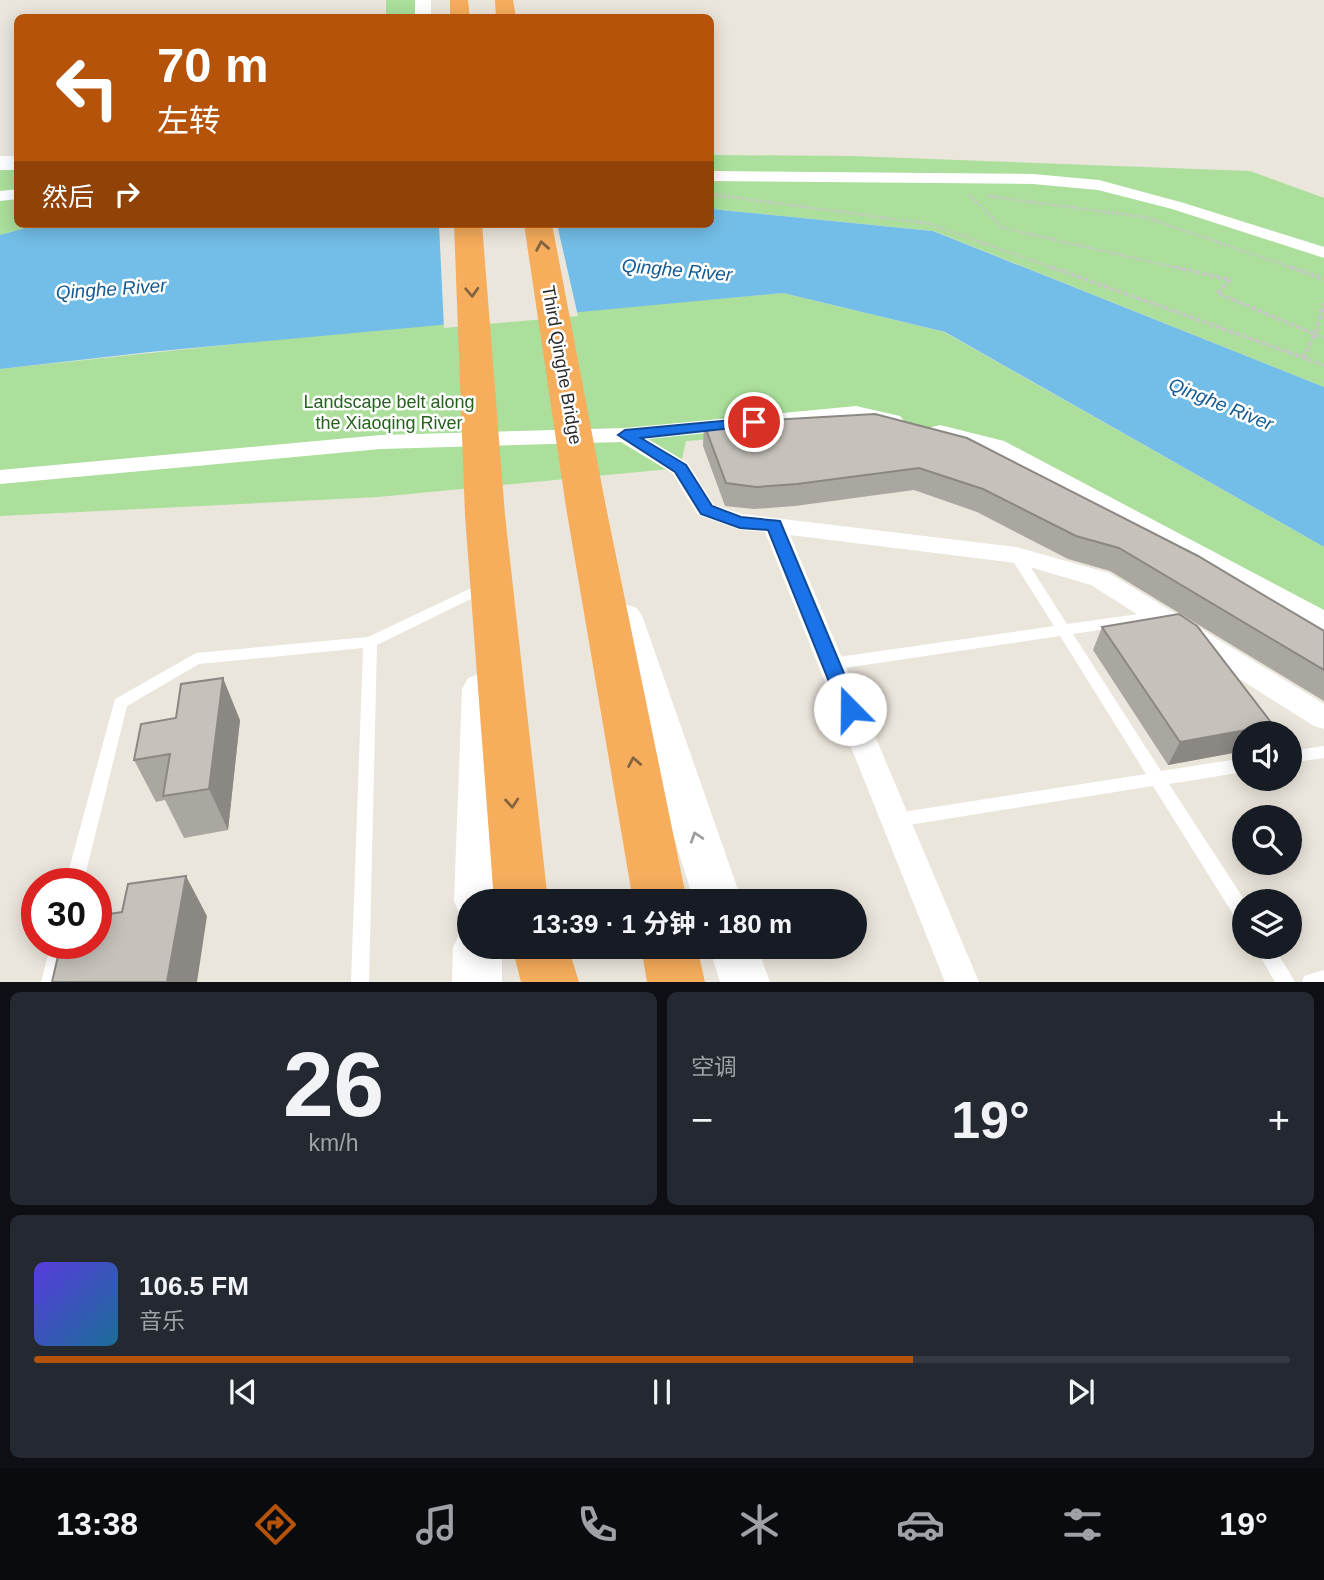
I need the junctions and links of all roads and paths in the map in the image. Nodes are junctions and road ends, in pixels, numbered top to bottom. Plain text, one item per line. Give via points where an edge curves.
1 (714, 177) edge
2 (965, 186) junction
3 (714, 195) edge
4 (468, 228) edge
5 (539, 228) edge
6 (1324, 253) edge
7 (1324, 279) edge
8 (1324, 303) edge
9 (1315, 334) junction
10 (1324, 338) edge
11 (1303, 358) junction
12 (1324, 365) edge
13 (625, 435) junction
14 (0, 477) edge
15 (586, 507) junction
16 (485, 515) junction
17 (774, 525) junction
18 (1016, 555) junction
19 (484, 587) junction
20 (1160, 616) junction
21 (1324, 622) edge
22 (1063, 630) junction
23 (370, 642) junction
24 (831, 664) junction
25 (1324, 719) edge
26 (1324, 752) edge
27 (1302, 756) edge
28 (1232, 767) edge
29 (1157, 779) junction
30 (895, 821) junction
31 (649, 842) junction
32 (78, 868) edge
33 (510, 889) edge
34 (511, 889) edge
35 (648, 889) edge
36 (658, 889) edge
37 (714, 889) edge
38 (1232, 897) edge
39 (56, 959) edge
40 (478, 959) edge
41 (527, 959) edge
42 (543, 959) edge
43 (647, 959) edge
44 (671, 959) edge
45 (737, 959) edge
46 (1272, 959) edge
47 (1324, 979) edge
48 (50, 982) edge
49 (359, 982) edge
50 (477, 982) edge
51 (529, 982) edge
52 (550, 982) edge
53 (647, 982) edge
54 (676, 982) edge
55 (745, 982) edge
56 (962, 982) edge
57 (1286, 982) edge
58 (1311, 982) edge

1 - 2 street
2 - 6 street via 1033,178 1099,185
2 - 7 path via 1145,217
2 - 9 path via 1003,228 1230,279 1217,293
3 - 11 path via 930,224
4 -> 16 highway
15 -> 5 highway, Third Qinghe Bridge
8 - 9 path
9 - 10 path
9 - 11 path
11 - 12 path
13 - 14 street via 381,442
13 - 17 street via 680,468 706,510 740,522
13 - 21 street via 856,412 996,446
31 -> 15 highway, Third Qinghe Bridge
37 -> 15 street
16 - 19 street
16 -> 34 highway
17 - 18 street
17 - 24 street
18 - 20 street via 1100,579
18 - 22 lane
19 - 23 lane
19 - 33 street
20 - 22 lane
20 - 25 street
22 - 24 lane
22 - 29 lane
23 - 32 lane via 197,659 120,703
23 - 49 lane
24 - 30 street
26 - 27 lane
28 - 29 lane
29 - 30 lane
29 - 38 lane
30 - 56 street
31 - 35 highway
31 - 36 highway
39 - 48 lane
40 - 50 street
41 - 51 highway
42 - 52 highway
43 - 53 highway
44 - 54 highway
45 - 55 street
46 - 57 lane
47 - 58 lane

